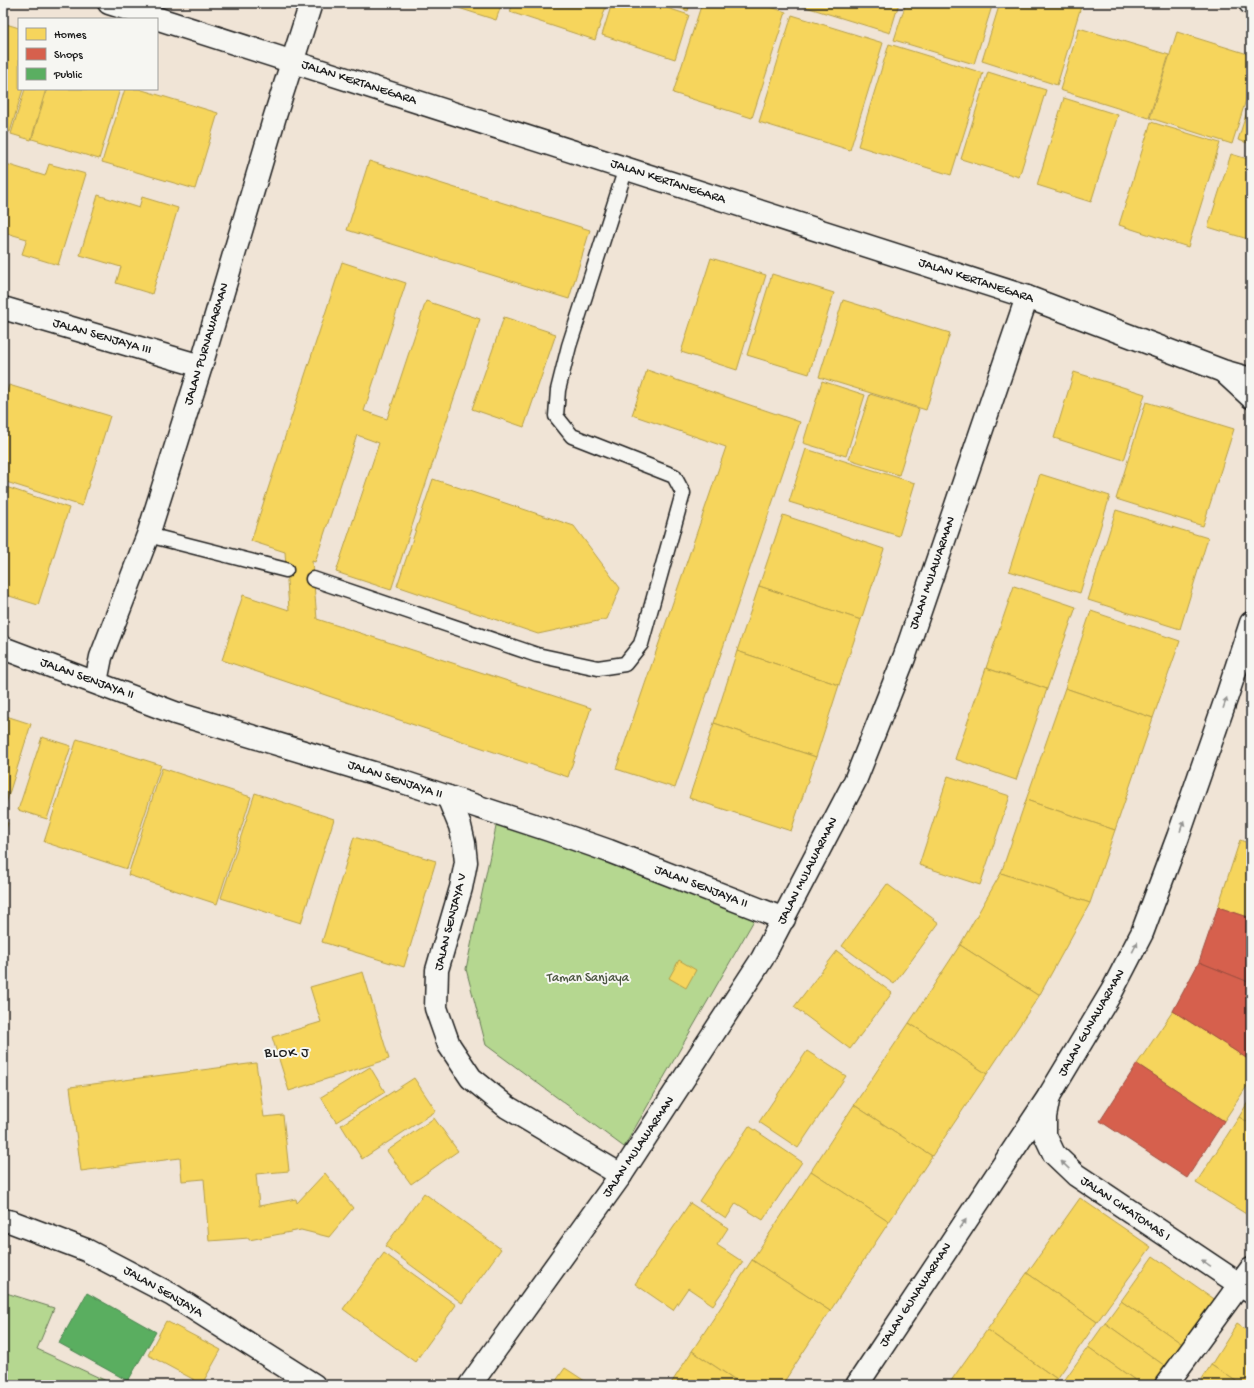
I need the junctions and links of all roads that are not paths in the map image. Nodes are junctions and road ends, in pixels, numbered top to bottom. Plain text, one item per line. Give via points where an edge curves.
1 (109, 3) edge
2 (311, 3) edge
3 (156, 18) edge
4 (158, 19) edge
5 (292, 61) junction
6 (626, 168) junction
7 (1027, 297) junction
8 (3, 308) edge
9 (201, 366) junction
10 (1223, 371) junction
11 (1251, 379) edge
12 (1251, 397) edge
13 (148, 535) junction
14 (286, 570) dead end
15 (313, 579) dead end
16 (1251, 622) edge
17 (3, 648) edge
18 (96, 682) junction
19 (448, 797) junction
20 (784, 919) junction
21 (1049, 1096) junction
22 (621, 1174) junction
23 (3, 1220) edge
24 (1247, 1282) edge
25 (314, 1385) edge
26 (470, 1385) edge
27 (857, 1385) edge
28 (1166, 1385) edge

1 - 3 street, JALAN KERTANEGARA
2 - 5 street, JALAN PURNAWARMAN
4 - 5 street, JALAN KERTANEGARA
5 - 6 street, JALAN KERTANEGARA
5 - 9 street, JALAN PURNAWARMAN
6 - 7 street, JALAN KERTANEGARA
6 - 15 lane via 570,346 558,390 556,416 572,436 674,476 682,493 641,644 624,664 598,668 537,655
7 - 10 street, JALAN KERTANEGARA
7 - 20 street, JALAN MULAWARMAN via 904,658 855,781
8 - 9 street, JALAN SENJAYA III
9 - 13 street, JALAN PURNAWARMAN
10 - 11 street, JALAN KERTANEGARA
10 - 12 street, JALAN KERTANEGARA
13 - 14 lane
13 - 18 street, JALAN PURNAWARMAN via 100,657
21 -> 16 street, JALAN GUNAWARMAN via 1112,991 1142,933 1178,837
17 - 18 street, JALAN SENJAYA II
18 - 19 street, JALAN SENJAYA II via 175,713
19 - 20 street, JALAN SENJAYA II via 601,849
19 - 22 street, JALAN SENJAYA V via 460,826 466,862 462,888 438,970 436,1008 448,1045 470,1078 507,1107
20 - 22 street, JALAN MULAWARMAN via 762,959
24 -> 21 street, JALAN CIKATOMAS I via 1076,1175 1054,1154 1046,1135 1045,1118
27 -> 21 street, JALAN GUNAWARMAN
22 - 26 street, JALAN MULAWARMAN
23 - 25 street, JALAN SENJAYA via 86,1250 172,1295
24 - 28 street

